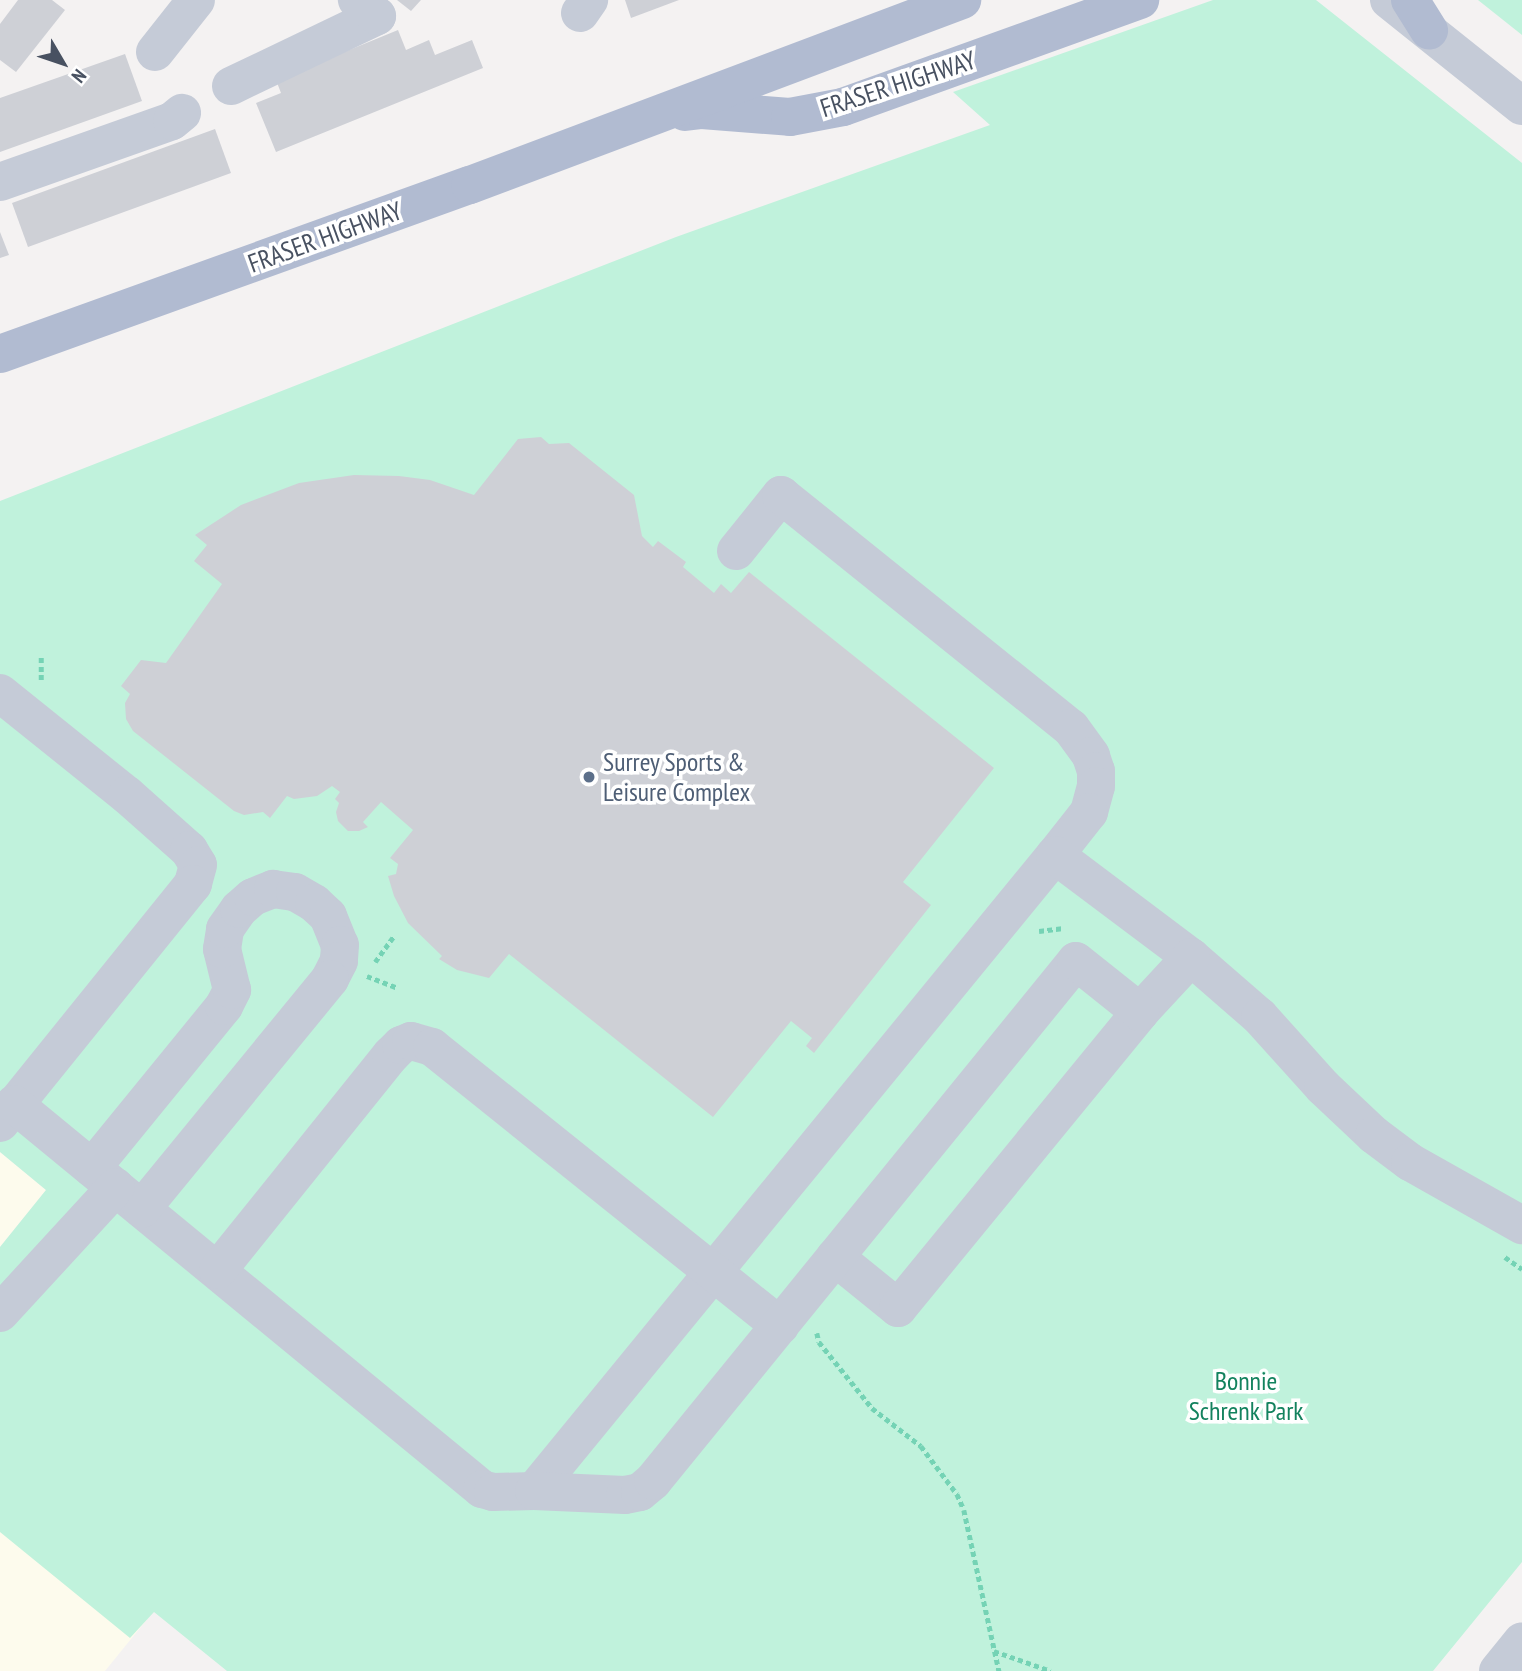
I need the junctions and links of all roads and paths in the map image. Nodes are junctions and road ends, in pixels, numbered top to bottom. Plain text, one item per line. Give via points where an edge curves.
1 (196, 0) edge
2 (357, 0) edge
3 (962, 0) edge
4 (1140, 0) edge
5 (1389, 0) edge
6 (1420, 16) edge
7 (155, 52) dead end
8 (231, 86) dead end
9 (1522, 106) edge
10 (182, 113) dead end
11 (648, 116) junction
12 (0, 182) edge
13 (0, 354) edge
14 (736, 551) dead end
15 (41, 657) dead end
16 (40, 683) dead end
17 (0, 693) edge
18 (1055, 855) junction
19 (393, 937) dead end
20 (1191, 957) junction
21 (398, 988) dead end
22 (1140, 1012) junction
23 (7, 1113) edge
24 (117, 1188) junction
25 (1522, 1225) edge
26 (835, 1257) junction
27 (218, 1270) junction
28 (714, 1274) junction
29 (0, 1313) edge
30 (798, 1328) junction
31 (534, 1491) junction
32 (1522, 1641) edge
33 (994, 1651) junction
34 (999, 1671) edge
35 (1051, 1671) edge
36 (1498, 1671) edge

1 - 7 street
2 - 8 street via 377,16
3 - 11 main road, FRASER HIGHWAY
4 - 11 main road, FRASER HIGHWAY via 843,107 790,117 702,110
5 - 6 street
6 - 9 street
10 - 12 street via 172,121
11 - 13 main road, FRASER HIGHWAY
14 - 18 street via 780,495 1071,727 1091,756 1096,786 1089,812
15 - 16 path
17 - 23 street via 127,795 189,850 198,865 193,884
18 - 20 street
18 - 28 street
19 - 21 path via 365,975
20 - 22 street
20 - 25 street via 1259,1017 1374,1135 1410,1162
22 - 26 street via 898,1308
22 - 26 street via 1076,961
23 - 24 street
24 - 24 street via 330,979 339,961 340,944 328,916 314,903 295,892 274,889 253,897 225,929 222,949 232,990
24 - 27 street
24 - 29 street
26 - 30 street
27 - 28 street via 391,1055 411,1041 432,1047
27 - 31 street via 482,1489
28 - 30 street
28 - 31 street
30 - 31 street via 640,1492
30 - 33 path via 819,1342 872,1408 921,1446 957,1494
32 - 36 street
33 - 34 path
33 - 35 path

